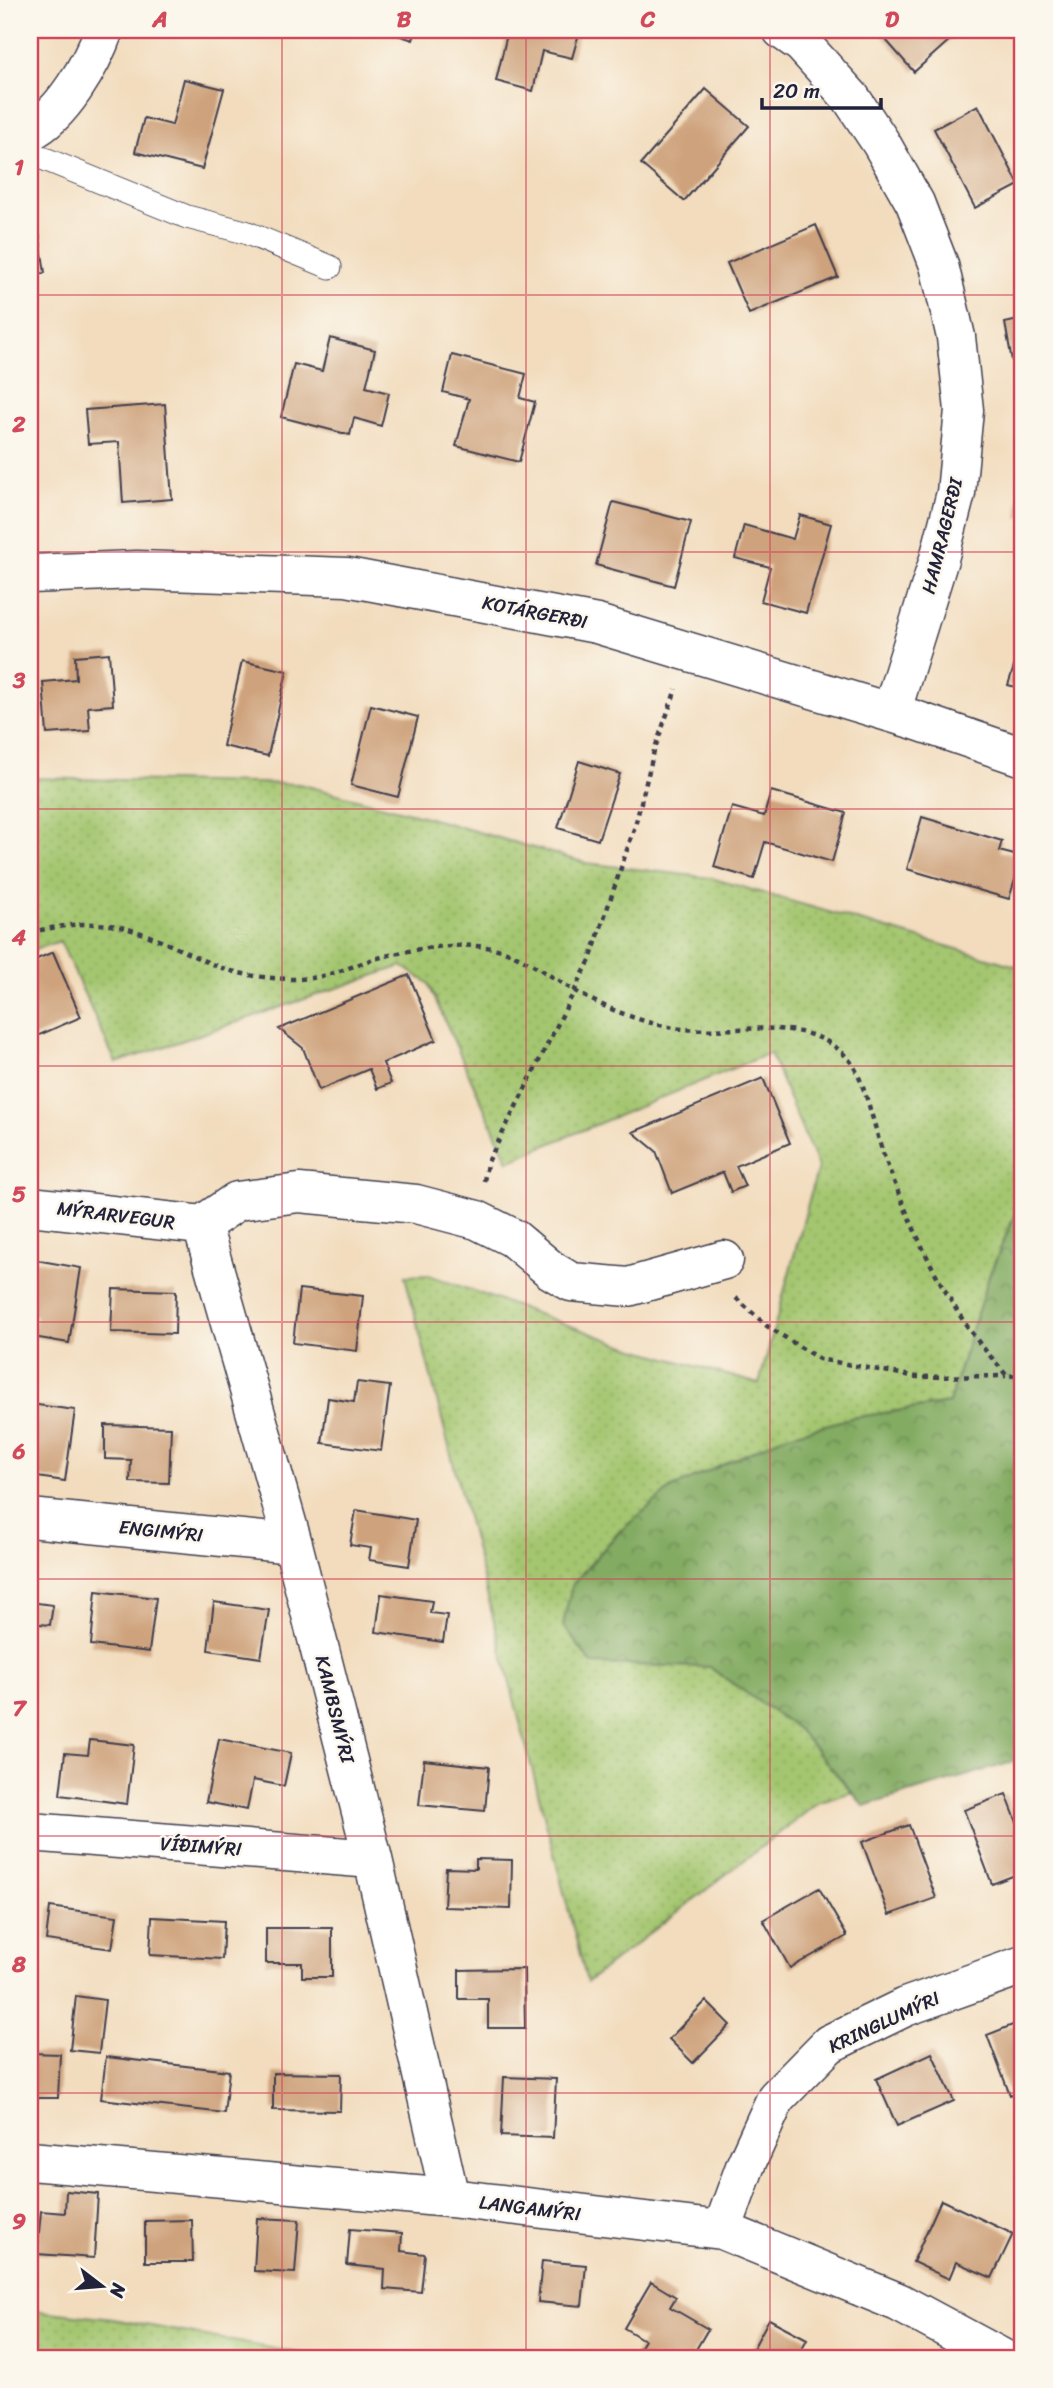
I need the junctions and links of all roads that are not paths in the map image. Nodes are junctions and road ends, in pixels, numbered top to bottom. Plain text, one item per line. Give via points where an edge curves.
1 (104, 30) edge
2 (782, 30) edge
3 (30, 131) edge
4 (30, 153) edge
5 (330, 267) dead end
6 (30, 574) edge
7 (891, 713) junction
8 (1023, 757) edge
9 (30, 1206) edge
10 (202, 1225) junction
11 (724, 1260) road end
12 (30, 1518) edge
13 (293, 1544) junction
14 (30, 1832) edge
15 (373, 1859) junction
16 (1023, 1965) edge
17 (30, 2161) edge
18 (450, 2198) junction
19 (722, 2230) junction
20 (1002, 2358) edge

1 - 3 street via 78,82 43,125
2 - 7 street, HAMRAGERÐI via 802,44 851,98 915,203 939,265 956,337 964,410 957,494
4 - 5 lane via 187,217 245,232
6 - 7 street, KOTÁRGERÐI via 137,570 347,577 597,624
7 - 8 street, KOTÁRGERÐI
9 - 10 street, MÝRARVEGUR
10 - 11 street via 237,1201 299,1193 416,1203 477,1220 513,1238 571,1282 628,1287
10 - 13 street, KAMBSMÝRI
12 - 13 street, ENGIMÝRI
13 - 15 street, KAMBSMÝRI
14 - 15 street, VÍÐIMÝRI
15 - 18 street, KAMBSMÝRI
16 - 19 street, KRINGLUMÝRI via 905,2007 829,2044 776,2098
17 - 18 street, LANGAMÝRI
18 - 19 street, LANGAMÝRI
19 - 20 street, LANGAMÝRI via 898,2302

